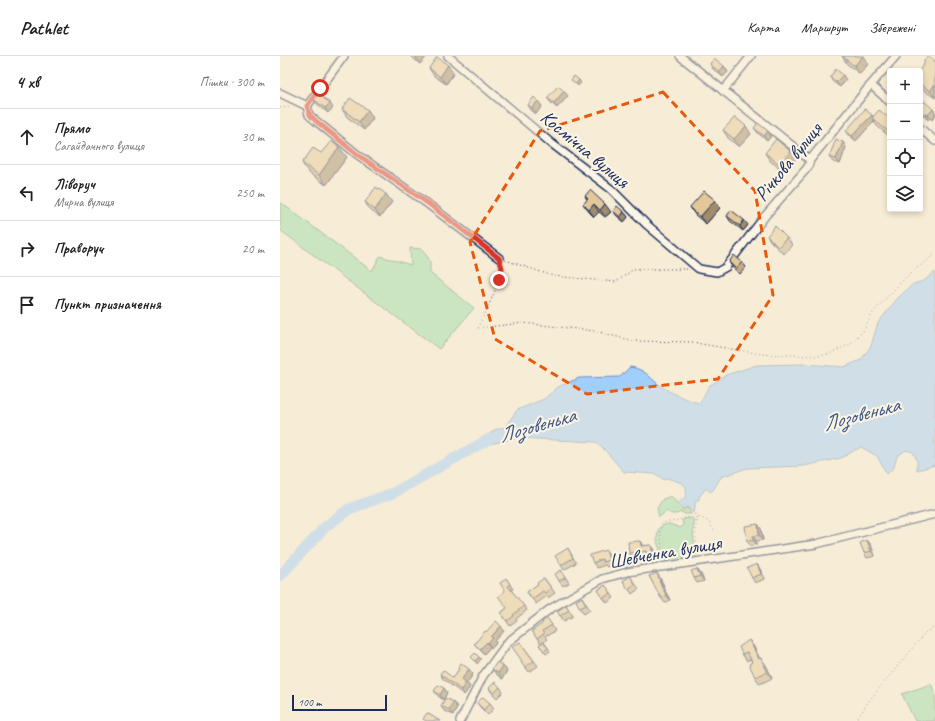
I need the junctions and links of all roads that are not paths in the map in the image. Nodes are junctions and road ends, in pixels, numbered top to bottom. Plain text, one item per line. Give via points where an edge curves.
1 (344, 56) edge
2 (448, 56) edge
3 (680, 56) edge
4 (750, 56) edge
5 (896, 56) edge
6 (870, 85) junction
7 (724, 91) junction
8 (280, 93) edge
9 (887, 99) edge
10 (307, 106) junction
11 (923, 131) edge
12 (935, 141) edge
13 (810, 160) junction
14 (499, 258) road end
15 (698, 269) joint
16 (935, 514) edge
17 (460, 721) edge

1 - 10 street
2 - 15 street, Космічна вулиця via 551,143 611,189 646,224
3 - 7 street
4 - 7 street
5 - 6 street, Річкова вулиця
6 - 9 street
6 - 13 street, Річкова вулиця
7 - 13 street
8 - 10 street
10 - 14 street via 310,115 316,121 358,155 429,204
11 - 12 street
13 - 15 street, Річкова вулиця via 808,167 765,216 726,267 717,272
16 - 17 street, Шевченка вулиця via 816,544 627,572 602,579 550,609 508,642 483,676

